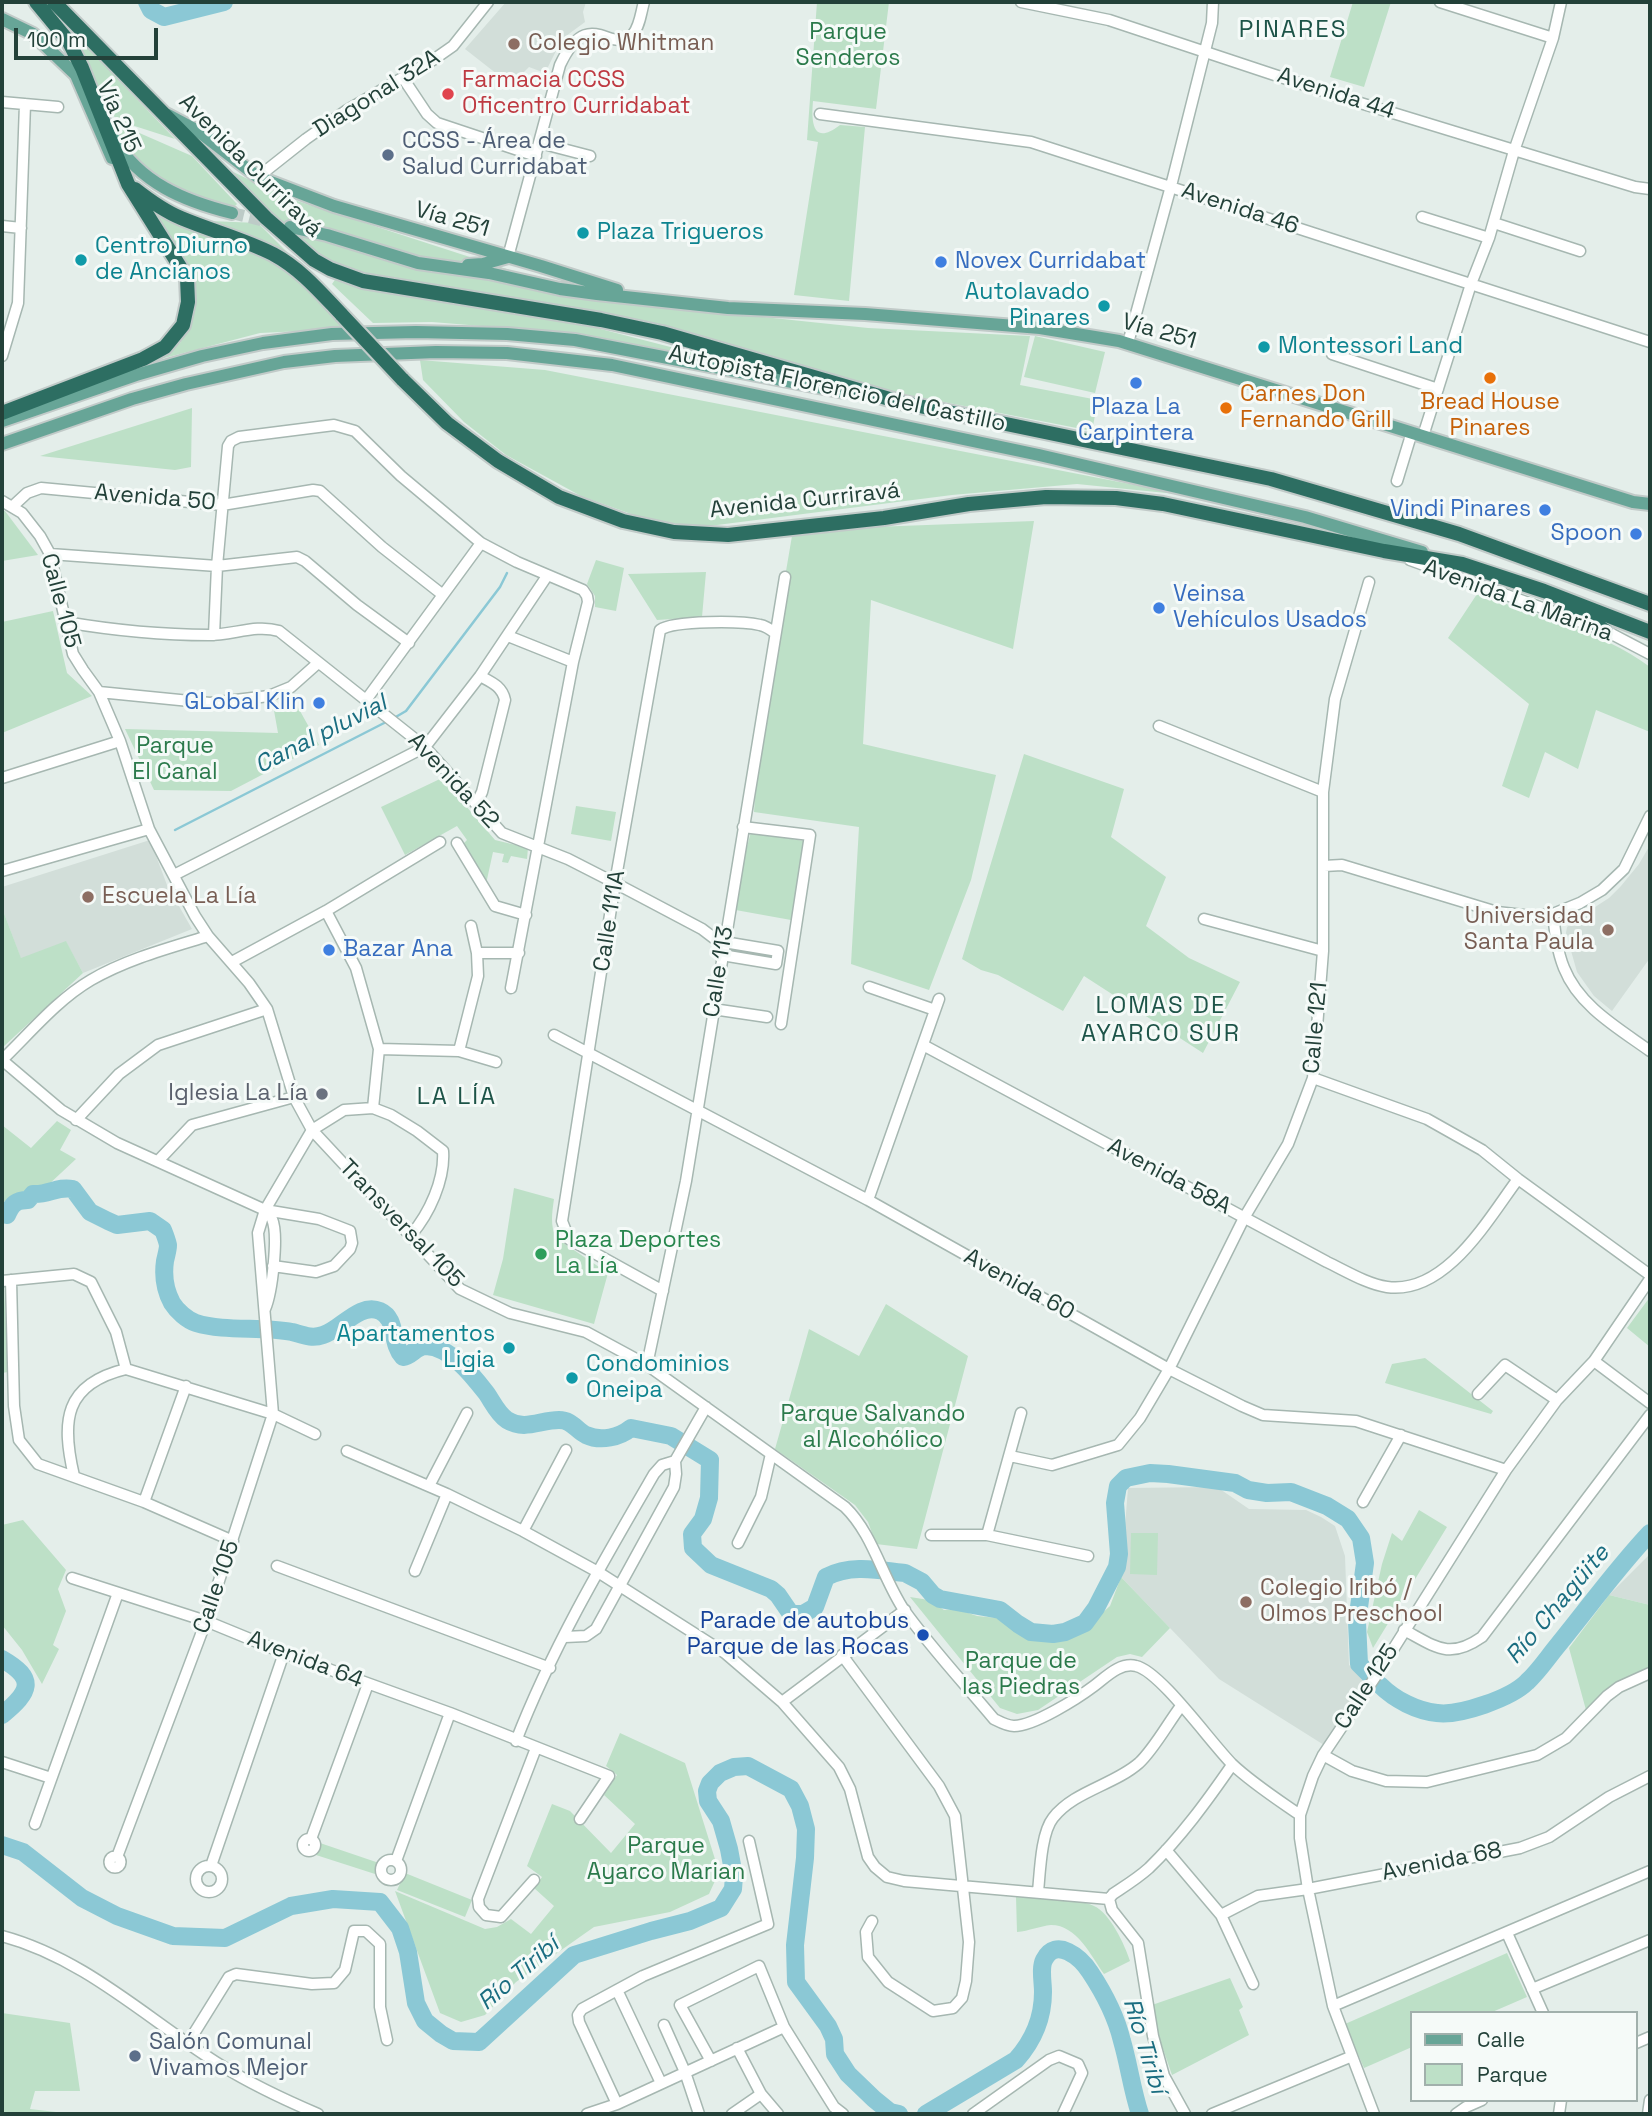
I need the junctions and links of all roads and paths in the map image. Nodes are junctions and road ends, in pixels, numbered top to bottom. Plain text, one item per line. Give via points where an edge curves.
1 (36, 2) edge
2 (54, 2) edge
3 (488, 2) edge
4 (644, 2) edge
5 (1021, 2) edge
6 (1213, 2) edge
7 (1440, 2) edge
8 (1561, 2) edge
9 (2, 19) edge
10 (1553, 38) junction
11 (1204, 51) junction
12 (403, 78) junction
13 (2, 102) edge
14 (25, 104) junction
15 (58, 107) dead end
16 (164, 113) junction
17 (820, 114) dead end
18 (105, 123) junction
19 (540, 143) junction
20 (1514, 151) junction
21 (536, 156) junction
22 (590, 156) dead end
23 (258, 177) junction
24 (128, 184) junction
25 (1171, 186) junction
26 (1650, 189) edge
27 (232, 213) tunnel mouth
28 (1422, 217) dead end
29 (1494, 223) junction
30 (2, 226) edge
31 (290, 227) dead end
32 (21, 228) junction
33 (1489, 239) junction
34 (1580, 251) dead end
35 (508, 257) junction
36 (439, 266) junction
37 (1471, 284) junction
38 (560, 289) junction
39 (637, 297) junction
40 (1650, 342) edge
41 (1128, 343) junction
42 (1332, 354) dead end
43 (2, 356) edge
44 (1438, 390) junction
45 (900, 402) junction
46 (2, 413) edge
47 (2, 421) edge
48 (1418, 434) junction
49 (2, 444) edge
50 (1398, 481) dead end
51 (2, 500) edge
52 (1650, 504) edge
53 (222, 505) junction
54 (13, 506) junction
55 (481, 543) junction
56 (1384, 551) junction
57 (50, 554) junction
58 (1462, 564) junction
59 (217, 566) junction
60 (547, 576) junction
61 (785, 578) dead end
62 (1369, 582) dead end
63 (1544, 592) junction
64 (443, 595) junction
65 (1650, 604) edge
66 (65, 622) junction
67 (1606, 631) junction
68 (775, 632) junction
69 (1650, 632) edge
70 (214, 635) junction
71 (508, 636) junction
72 (409, 643) junction
73 (1650, 654) edge
74 (318, 663) junction
75 (573, 663) junction
76 (480, 676) junction
77 (99, 692) junction
78 (366, 700) junction
79 (1160, 726) dead end
80 (120, 741) junction
81 (425, 747) junction
82 (2, 778) edge
83 (1323, 792) junction
84 (476, 804) junction
85 (1650, 816) edge
86 (743, 827) junction
87 (149, 829) junction
88 (440, 842) dead end
89 (457, 843) dead end
90 (537, 848) junction
91 (1324, 866) junction
92 (2, 871) edge
93 (174, 875) junction
94 (615, 883) junction
95 (326, 911) junction
96 (1553, 914) junction
97 (526, 915) junction
98 (1204, 919) dead end
99 (471, 926) dead end
100 (208, 936) junction
101 (723, 948) junction
102 (1323, 951) junction
103 (477, 953) junction
104 (519, 953) junction
105 (232, 961) junction
106 (869, 987) dead end
107 (512, 988) dead end
108 (939, 999) dead end
109 (267, 1009) junction
110 (713, 1009) junction
111 (935, 1010) junction
112 (767, 1017) dead end
113 (781, 1024) dead end
114 (554, 1035) dead end
115 (923, 1045) junction
116 (379, 1049) junction
117 (459, 1051) junction
118 (1650, 1051) edge
119 (590, 1055) junction
120 (2, 1060) edge
121 (496, 1062) dead end
122 (1313, 1078) junction
123 (294, 1097) junction
124 (373, 1108) junction
125 (696, 1111) junction
126 (76, 1120) junction
127 (312, 1130) junction
128 (158, 1161) junction
129 (1518, 1179) junction
130 (868, 1200) junction
131 (265, 1210) junction
132 (1244, 1218) junction
133 (411, 1235) junction
134 (273, 1266) junction
135 (1650, 1277) edge
136 (6, 1280) edge
137 (663, 1290) junction
138 (265, 1309) junction
139 (1594, 1361) junction
140 (647, 1365) junction
141 (126, 1368) junction
142 (1169, 1369) junction
143 (186, 1386) junction
144 (1478, 1394) dead end
145 (1557, 1400) junction
146 (1650, 1403) edge
147 (706, 1408) junction
148 (467, 1413) dead end
149 (1021, 1413) dead end
150 (273, 1414) junction
151 (1650, 1415) edge
152 (314, 1434) dead end
153 (1401, 1435) junction
154 (566, 1450) dead end
155 (347, 1451) dead end
156 (771, 1454) junction
157 (1010, 1456) junction
158 (676, 1457) junction
159 (1506, 1470) junction
160 (74, 1476) junction
161 (429, 1486) junction
162 (447, 1494) junction
163 (144, 1502) junction
164 (1363, 1502) dead end
165 (523, 1531) junction
166 (931, 1535) dead end
167 (987, 1535) junction
168 (233, 1542) junction
169 (738, 1543) dead end
170 (1088, 1556) dead end
171 (277, 1566) dead end
172 (415, 1571) dead end
173 (598, 1572) junction
174 (72, 1578) dead end
175 (619, 1586) junction
176 (118, 1593) junction
177 (905, 1610) junction
178 (206, 1621) junction
179 (1404, 1630) junction
180 (565, 1637) junction
181 (284, 1653) junction
182 (842, 1655) junction
183 (550, 1668) junction
184 (1650, 1673) edge
185 (368, 1684) junction
186 (782, 1702) junction
187 (1181, 1706) junction
188 (450, 1713) junction
189 (516, 1741) junction
190 (536, 1748) junction
191 (1323, 1755) junction
192 (2, 1762) edge
193 (1233, 1765) junction
194 (1650, 1776) edge
195 (51, 1779) junction
196 (1300, 1815) junction
197 (580, 1819) dead end
198 (34, 1824) dead end
199 (311, 1839) dead end
200 (749, 1841) dead end
201 (1166, 1850) junction
202 (117, 1857) dead end
203 (396, 1861) dead end
204 (211, 1866) dead end
205 (1650, 1871) edge
206 (534, 1880) dead end
207 (964, 1885) junction
208 (1308, 1889) junction
209 (1038, 1892) junction
210 (1110, 1899) junction
211 (1222, 1915) junction
212 (872, 1921) dead end
213 (1507, 1933) junction
214 (2, 1936) edge
215 (1650, 1940) edge
216 (1253, 1984) dead end
217 (1532, 1989) junction
218 (617, 1990) junction
219 (1332, 2006) junction
220 (1541, 2011) edge
221 (664, 2025) dead end
222 (784, 2027) junction
223 (387, 2040) dead end
224 (188, 2043) junction
225 (737, 2048) junction
226 (1350, 2057) junction
227 (711, 2061) junction
228 (685, 2072) junction
229 (662, 2083) junction
230 (761, 2094) junction
231 (1650, 2100) edge
232 (1478, 2102) edge
233 (617, 2104) junction
234 (318, 2114) edge
235 (587, 2114) edge
236 (699, 2114) edge
237 (732, 2114) edge
238 (778, 2114) edge
239 (843, 2114) edge
240 (973, 2114) edge
241 (1063, 2114) edge
242 (1185, 2114) edge
243 (1212, 2114) edge
244 (1374, 2114) edge
245 (1456, 2114) edge
246 (1648, 2114) edge

1 - 18 highway via 69,42
2 - 16 highway, Avenida Curriravá
3 - 12 street, Diagonal 32A via 453,46
4 - 19 street via 634,33 627,38 583,34 568,48
5 - 11 street, Avenida 44 via 1109,20
6 - 11 street
7 - 10 street
8 - 10 street
9 - 24 main road, Vía 215 via 33,34 76,75 103,142
10 - 20 street
11 - 20 street, Avenida 44
11 - 25 street
12 - 21 street via 437,123
12 - 23 street, Diagonal 32A via 336,117
13 - 14 street
14 - 15 street
14 - 32 street
16 - 23 main road, Vía 251 via 198,131
16 - 45 highway, Avenida Curriravá via 300,250 330,269 363,281 650,330
17 - 25 street, Avenida 46 via 1031,142
18 - 24 highway
18 - 27 main road via 147,178 185,199
19 - 21 street
19 - 22 street
20 - 26 street, Avenida 44
20 - 29 street
21 - 35 street
23 - 35 main road, Vía 251 via 334,206
24 - 46 highway via 187,278 183,325 165,347 143,359
24 - 56 highway, Avenida Curriravá, bridge via 180,218 240,239 296,269 447,424 559,497 623,521 674,532 728,536 968,504 1046,497 1116,498
25 - 37 street, Avenida 46
25 - 41 street
28 - 33 street
29 - 33 street
29 - 34 street
30 - 32 street
31 - 36 main road, Vía 251
32 - 43 street via 18,303
33 - 37 street
35 - 36 main road via 483,264
35 - 38 main road via 521,273
35 - 39 main road, Vía 251
36 - 38 main road, Vía 251
37 - 40 street, Avenida 46
37 - 44 street
38 - 39 main road, Vía 251
39 - 41 main road, Vía 251 via 728,308 1040,328
41 - 48 main road, Vía 251
42 - 44 street
44 - 48 street
45 - 47 main road, Autopista Florencio del Castillo via 575,341 404,332 332,334 202,356
45 - 65 highway, Autopista Florencio del Castillo via 1271,479 1459,534
48 - 50 street
48 - 52 main road, Vía 251
49 - 58 main road, Autopista Florencio del Castillo via 154,393 285,362 436,352 544,356 612,365 1039,455 1305,517
51 - 54 street
53 - 54 street, Avenida 50 via 41,488
53 - 55 street via 231,441 344,426
53 - 59 street
53 - 64 street, Avenida 50 via 320,491
54 - 57 street, Calle 105 via 30,521
55 - 60 street
55 - 64 street
56 - 58 highway, Avenida Curriravá
56 - 67 street, Avenida La Marina
57 - 59 street
57 - 66 street, Calle 105
58 - 63 highway, Autopista Florencio del Castillo
59 - 70 street
59 - 72 street via 297,557
60 - 71 street
60 - 75 street via 583,590 587,596
61 - 68 street, Calle 113
62 - 83 street, Calle 121 via 1335,699
63 - 67 highway
63 - 69 highway, Autopista Florencio del Castillo
64 - 72 street
66 - 70 street, Avenida 52
66 - 77 street, Calle 105 via 78,663
67 - 73 street, Avenida La Marina
68 - 86 street, Calle 113
68 - 94 street, Calle 111A via 749,623 678,623 660,630
70 - 74 street, Avenida 52 via 279,631
71 - 75 street
71 - 76 street
72 - 78 street
74 - 77 street via 291,687 269,696 210,703
74 - 78 street, Avenida 52
75 - 90 street
76 - 81 street
76 - 84 street via 498,687 505,700
77 - 80 street, Calle 105
78 - 81 street, Avenida 52
79 - 83 street
80 - 82 street
80 - 87 street, Calle 105
81 - 84 street, Avenida 52
81 - 93 street
83 - 91 street, Calle 121
84 - 90 street, Avenida 52 via 502,833
85 - 96 street via 1624,869 1602,890
86 - 101 street, Calle 113
86 - 113 street via 810,835
87 - 92 street
87 - 93 street, Calle 105
88 - 95 street
89 - 97 street via 495,906
90 - 94 street, Avenida 52
90 - 97 street
91 - 96 street via 1342,865 1497,912
91 - 102 street, Calle 121
93 - 100 street, Calle 105
94 - 101 street, Avenida 52 via 702,929
94 - 119 street, Calle 111A
95 - 105 street
95 - 116 street via 356,968
96 - 118 street via 1563,966 1576,991
97 - 104 street
98 - 102 street
99 - 103 street
100 - 105 street, Calle 105
100 - 120 street via 153,953 90,981
101 - 101 street via 778,951 776,964
101 - 110 street, Calle 113
102 - 122 street, Calle 121
103 - 104 street
103 - 117 street via 478,976
104 - 107 street
105 - 109 street, Transversal 105
106 - 111 street
108 - 111 street
109 - 123 street, Transversal 105
109 - 126 street via 158,1045 118,1074
110 - 112 street
110 - 125 street, Calle 113
111 - 115 street
114 - 119 street, Avenida 60
115 - 130 street
115 - 132 street, Avenida 58A
116 - 117 street
116 - 124 street
117 - 121 street
119 - 125 street, Avenida 60
119 - 137 street, Calle 111A via 562,1221 569,1238
120 - 126 street
122 - 129 street via 1427,1119 1482,1150
122 - 132 street, Calle 121 via 1288,1144
123 - 127 street, Transversal 105
123 - 128 street via 191,1125
124 - 127 street via 344,1110
124 - 133 street via 443,1151 435,1194
125 - 130 street, Avenida 60
125 - 137 street, Calle 113
126 - 128 street
127 - 131 street, Calle 105
127 - 133 street, Transversal 105
128 - 131 street
129 - 132 street, Avenida 58A via 1453,1262 1420,1282 1387,1287
129 - 135 street
130 - 142 street, Avenida 60
131 - 134 street, Calle 105 via 272,1219
131 - 134 street via 319,1219 350,1231 352,1243 334,1266 316,1272
131 - 138 street, Calle 105 via 258,1240
132 - 142 street, Calle 121
133 - 140 street, Transversal 105 via 470,1295 528,1318 586,1332
134 - 138 street, Calle 105
135 - 139 street, Calle 125
136 - 141 street via 74,1274 90,1282 116,1332
136 - 160 street via 19,1440 38,1464
137 - 140 street, Calle 113
138 - 150 street, Calle 105
139 - 145 street, Calle 125
139 - 146 street
140 - 147 street, Transversal 105
141 - 143 street
141 - 160 street via 88,1385 75,1401 67,1424
142 - 153 street, Avenida 60 via 1263,1415 1356,1421
142 - 157 street, Calle 121 via 1118,1445 1052,1465
143 - 150 street
143 - 163 street
144 - 145 street via 1505,1365
145 - 159 street, Calle 125
147 - 156 street, Transversal 105
147 - 158 street
148 - 161 street
149 - 157 street
150 - 152 street
150 - 168 street, Calle 105
151 - 179 street via 1482,1637 1452,1650
153 - 159 street, Avenida 60
153 - 164 street
154 - 165 street
155 - 161 street
156 - 169 street via 761,1497
156 - 177 street, Transversal 105 via 860,1523
157 - 167 street
158 - 173 street via 654,1474
158 - 175 street via 674,1487
159 - 179 street, Calle 125
160 - 163 street
161 - 162 street
162 - 165 street
162 - 172 street
163 - 168 street
165 - 173 street
166 - 167 street
167 - 170 street
168 - 178 street, Calle 105
171 - 183 street
173 - 175 street
173 - 180 street
174 - 176 street, Avenida 64
175 - 180 street via 596,1629 586,1636
175 - 186 street via 725,1653
176 - 178 street, Avenida 64
176 - 195 street
177 - 182 street
177 - 187 street, Transversal 105 via 994,1719 1004,1724 1032,1722 1128,1665 1149,1674
178 - 181 street, Avenida 64
178 - 202 street, Calle 105
179 - 191 street, Calle 125
180 - 183 street
181 - 185 street, Avenida 64
181 - 204 street
182 - 186 street
182 - 207 street via 945,1796 955,1816
183 - 189 street
184 - 191 street via 1607,1696 1550,1749 1524,1758 1427,1782 1386,1781 1352,1771
185 - 188 street, Avenida 64
185 - 199 street
186 - 207 street via 839,1767 875,1867 887,1877 904,1881
187 - 193 street
187 - 209 street via 1140,1762 1072,1801 1052,1819 1045,1836
188 - 189 street, Avenida 64
188 - 203 street
189 - 190 street, Avenida 64
190 - 197 street, Avenida 64 via 609,1776
190 - 206 street via 478,1899 479,1907 486,1915 501,1917
191 - 196 street, Calle 125
192 - 195 street
193 - 196 street
193 - 201 street
194 - 208 street, Avenida 68 via 1549,1837 1520,1848
195 - 198 street
196 - 208 street, Calle 125
200 - 218 street via 768,1924
201 - 210 street
201 - 211 street
205 - 213 street
207 - 209 street
207 - 212 street via 969,1942 966,1981 962,1998 953,2008 933,2011 888,1982 868,1957 866,1932
208 - 211 street, Avenida 68 via 1258,1896
208 - 219 street, Calle 125
209 - 210 street
210 - 242 street via 1112,1910 1138,1943 1153,2036 1164,2076
211 - 216 street
213 - 217 street
213 - 219 street
214 - 224 street via 59,1956 91,1974
215 - 217 street
217 - 220 street
218 - 229 street
218 - 233 street via 578,2015
219 - 226 street, Calle 125
221 - 228 street
222 - 225 street
222 - 227 street via 759,1966 680,2005
222 - 239 street via 834,2107
223 - 224 street via 380,2007 380,1944 366,1931 354,1931 345,1970 334,1983 236,1974
224 - 234 street via 272,2095
225 - 227 street
225 - 230 street
226 - 243 street
226 - 244 street, Calle 125
227 - 228 street
228 - 229 street
228 - 236 street
229 - 233 street
230 - 237 street
230 - 238 street
231 - 246 street
232 - 245 street
233 - 235 street
240 - 241 street via 1059,2056 1078,2064 1082,2073

